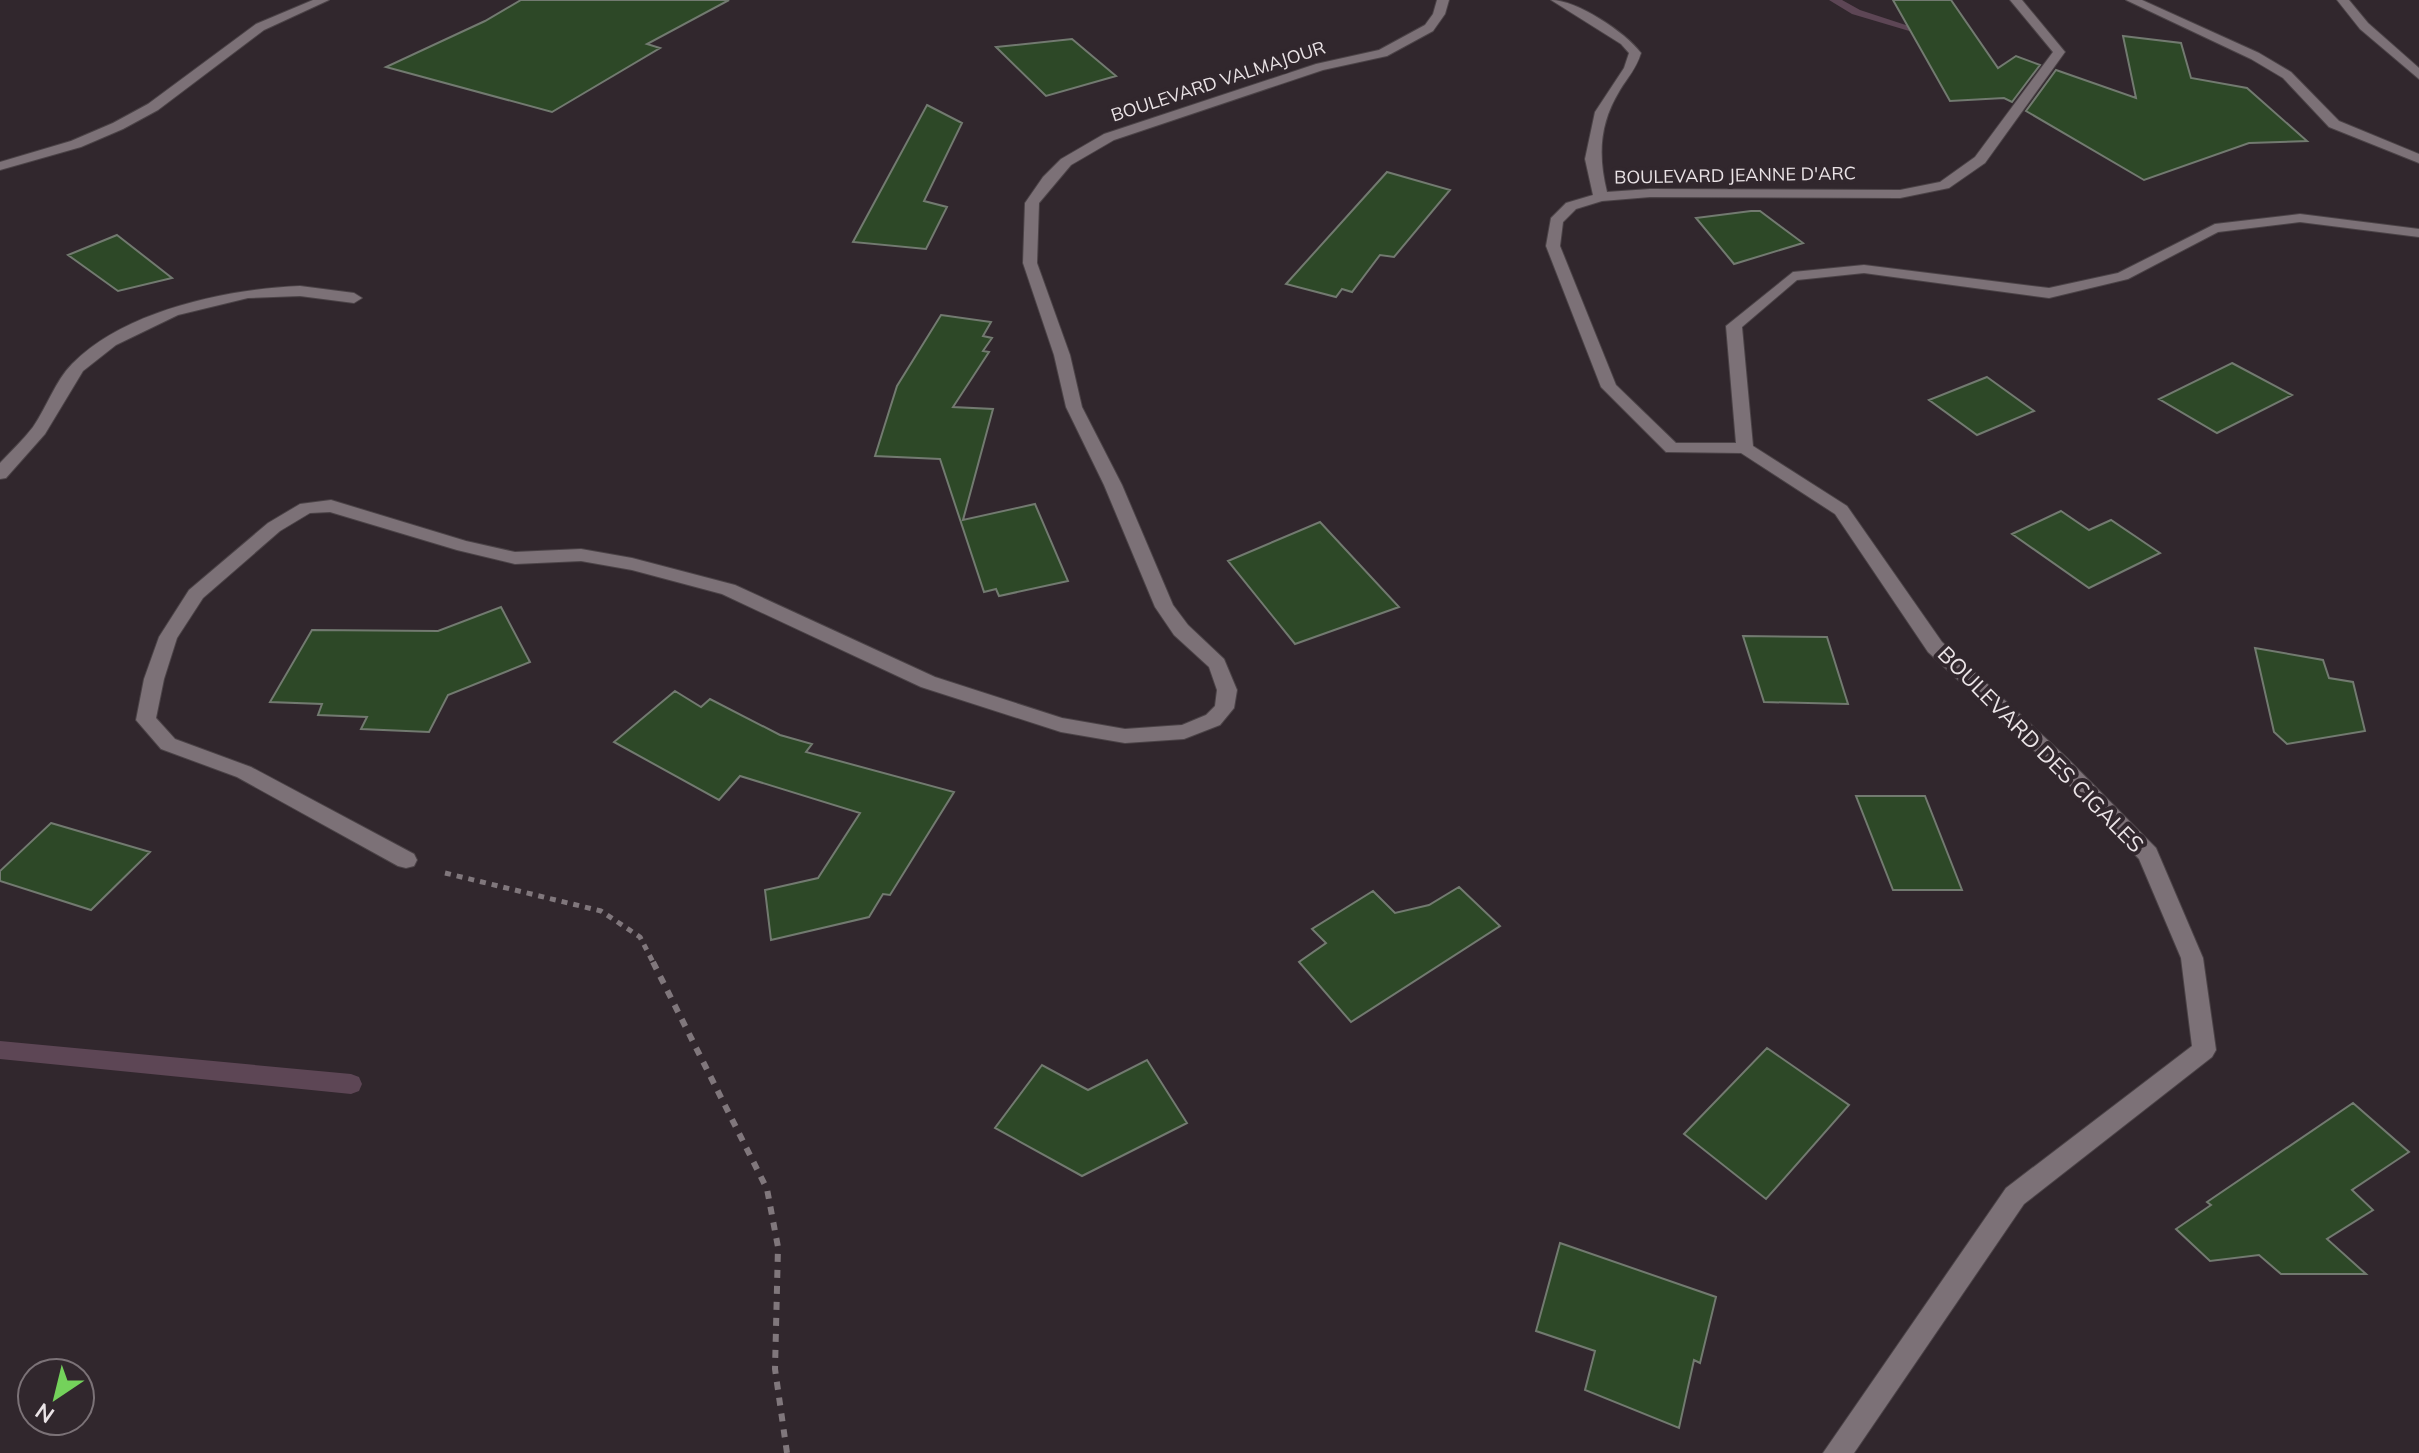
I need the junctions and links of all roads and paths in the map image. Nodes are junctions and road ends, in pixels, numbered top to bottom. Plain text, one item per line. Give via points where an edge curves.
1 (323, 0) edge
2 (1443, 0) edge
3 (1557, 0) edge
4 (2016, 0) edge
5 (2132, 0) edge
6 (2343, 0) edge
7 (2419, 75) edge
8 (2419, 159) edge
9 (0, 166) edge
10 (1601, 197) junction
11 (2419, 233) edge
12 (354, 298) dead end
13 (1745, 448) junction
14 (0, 474) edge
15 (406, 860) joint
16 (787, 1453) edge
17 (1837, 1453) edge

1 - 9 street via 260,27 153,107 118,126
2 - 15 street, BOULEVARD VALMAJOUR via 1429,28 1383,53 1320,67 1109,137 1066,162 1032,203 1030,263 1074,407 1164,607 1217,664 1227,690 1224,708 1213,720 1184,732 1125,736 1061,725 928,682 728,589 581,555 515,558 331,506 306,508 274,527 196,594 168,637 146,720 168,744 244,772
3 - 10 street via 1625,41 1635,53 1602,112 1592,159
4 - 10 street, BOULEVARD JEANNE D'ARC via 2059,52 1980,160 1944,185 1900,194
5 - 8 street via 2255,56 2287,75 2334,124
6 - 7 street
10 - 13 street, BOULEVARD JEANNE D'ARC via 1571,206 1556,221 1553,246 1609,387 1672,448
11 - 13 street via 2300,218 2215,228 2123,276 2049,293 1864,269 1793,276 1734,326
12 - 14 street via 300,291 248,293 173,312 110,342 77,368 39,430
13 - 17 street, BOULEVARD DES CIGALES via 1841,510 1935,647 2148,854 2192,958 2204,1050 2015,1196
15 - 16 path via 528,895 588,904 640,937 767,1189 778,1247 775,1369

